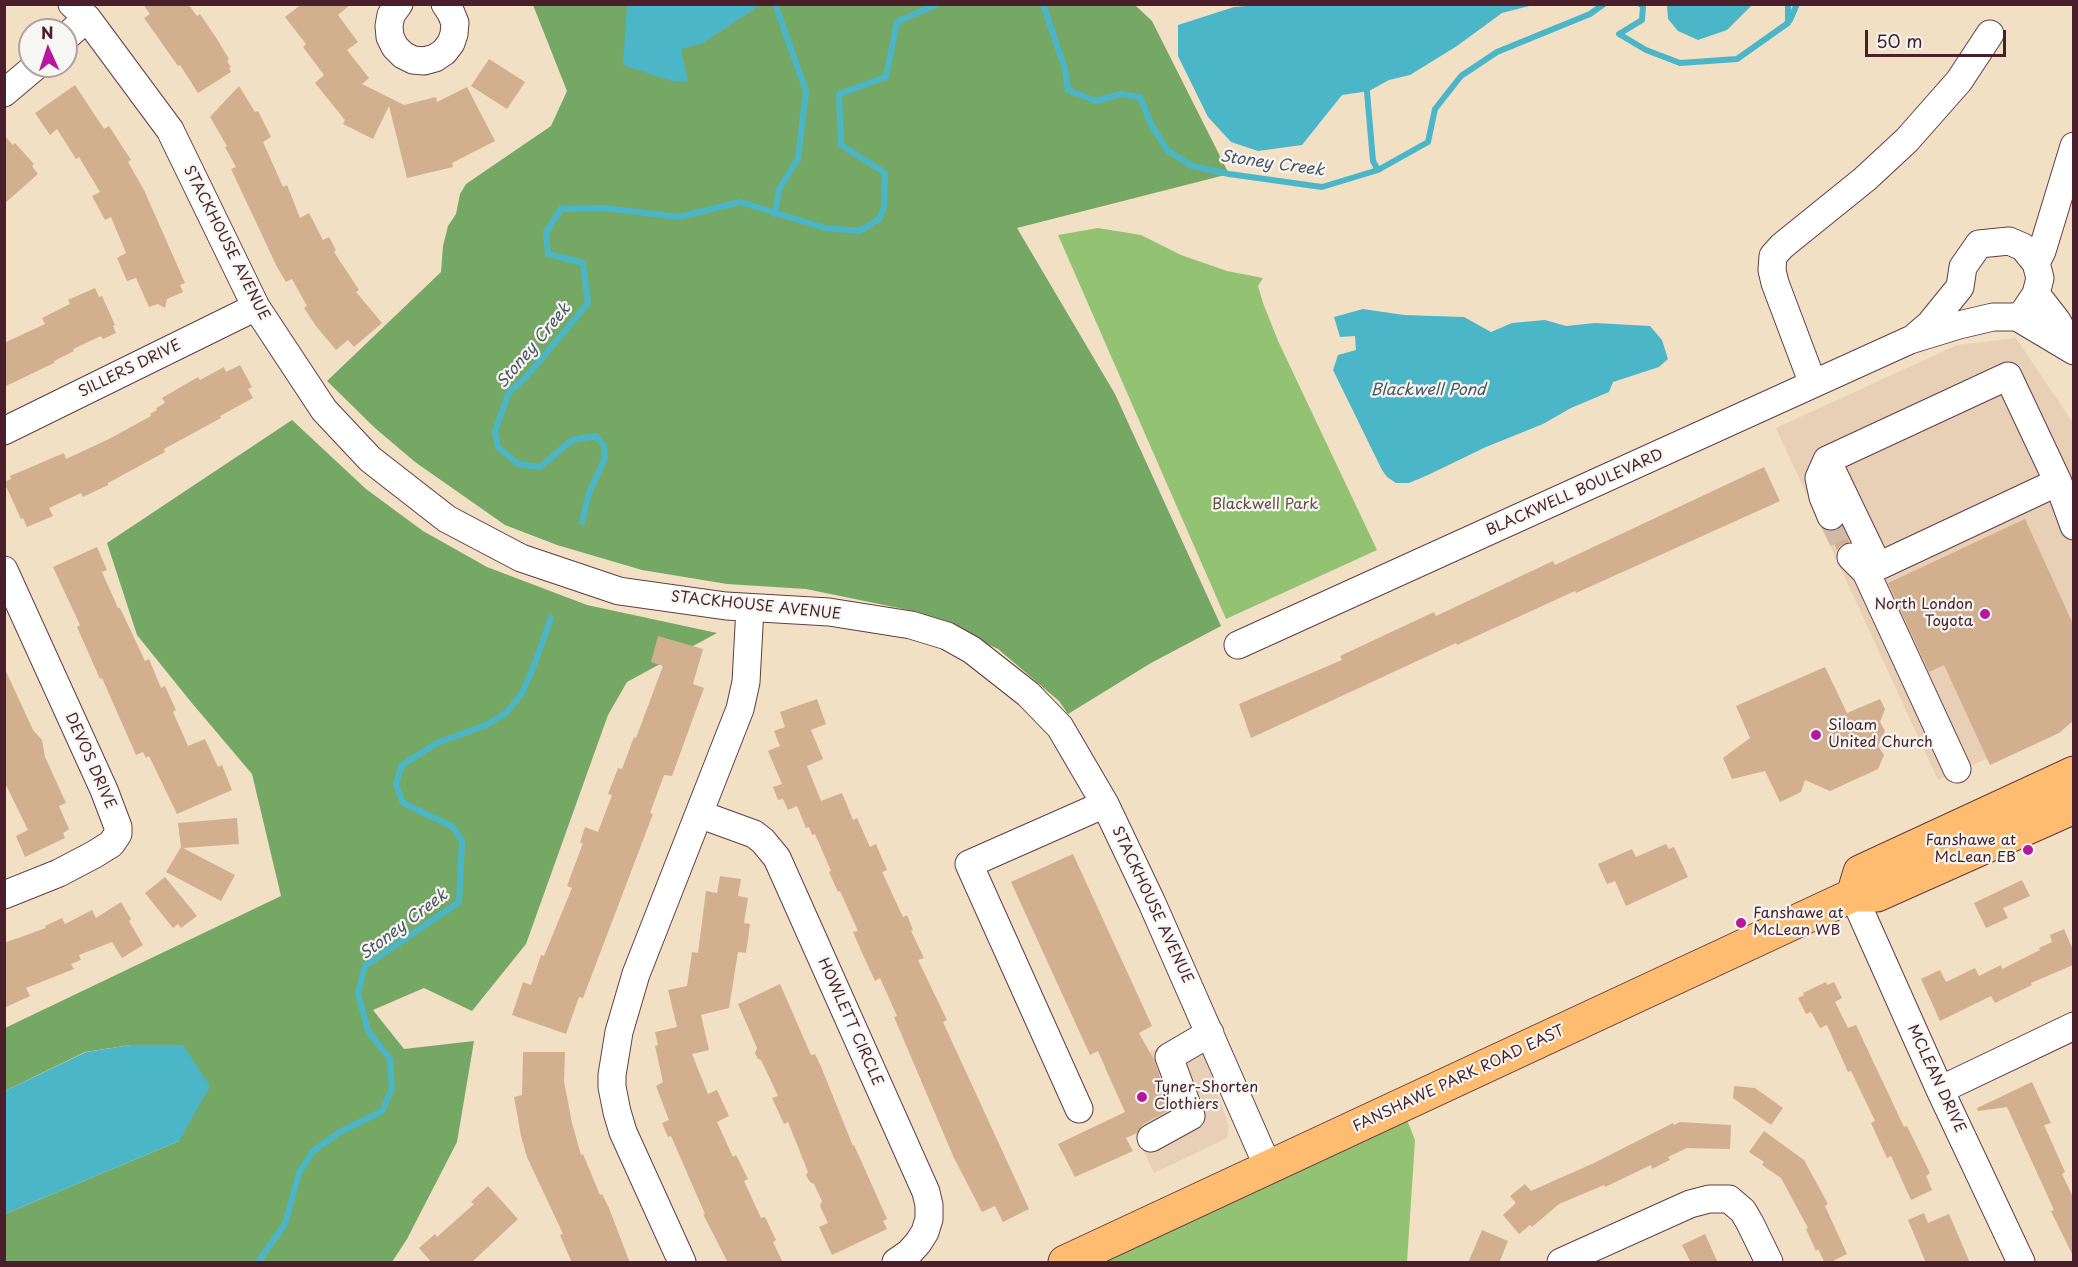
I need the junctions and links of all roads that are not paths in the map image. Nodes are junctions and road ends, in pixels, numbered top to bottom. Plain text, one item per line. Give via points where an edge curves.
1 (445, 4) edge
2 (397, 5) edge
3 (79, 11) edge
4 (1990, 34) dead end
5 (22, 78) edge
6 (4, 93) edge
7 (2073, 146) edge
8 (2051, 216) junction
9 (2009, 241) junction
10 (2036, 263) junction
11 (1960, 288) junction
12 (2037, 294) junction
13 (256, 307) junction
14 (2005, 317) junction
15 (1910, 340) junction
16 (2073, 351) edge
17 (1813, 384) junction
18 (4, 431) edge
19 (1827, 460) junction
20 (2058, 482) junction
21 (1831, 516) tunnel mouth
22 (2073, 526) edge
23 (1865, 565) junction
24 (4, 570) edge
25 (750, 608) junction
26 (1238, 645) dead end
27 (1957, 769) dead end
28 (2073, 773) edge
29 (1105, 804) junction
30 (2073, 807) edge
31 (699, 814) junction
32 (4, 895) edge
33 (1853, 895) junction
34 (2073, 1026) edge
35 (1210, 1033) junction
36 (1940, 1090) junction
37 (1080, 1109) dead end
38 (1150, 1138) dead end
39 (1268, 1167) junction
40 (682, 1263) edge
41 (896, 1263) edge
42 (1065, 1263) edge
43 (1560, 1263) edge
44 (1769, 1263) edge
45 (2021, 1263) edge

1 - 2 street via 454,23 451,44 435,58 424,61 403,55 390,37 391,15
3 - 13 street, STACKHOUSE AVENUE via 170,130
4 - 17 street via 1959,81 1906,140 1773,256 1775,283
5 - 6 street
7 - 8 street
8 - 9 street, BLACKWELL BOULEVARD
8 - 10 street
9 - 10 street via 2023,247
9 - 11 street, BLACKWELL BOULEVARD via 1979,244 1962,267
10 - 12 street via 2040,278
11 - 14 street via 1970,305
11 - 15 street, BLACKWELL BOULEVARD via 1930,324
12 - 14 street via 2024,312
12 - 16 street
13 - 18 street, SILLERS DRIVE
13 - 25 street, STACKHOUSE AVENUE via 324,410 370,459 447,519 521,558 620,591
14 - 15 street, BLACKWELL BOULEVARD via 1959,325
14 - 16 street
15 - 17 street, BLACKWELL BOULEVARD
17 - 26 street, BLACKWELL BOULEVARD
19 - 20 street via 2008,376
19 - 21 street via 1819,478
19 - 23 street
20 - 22 street
20 - 23 street
23 - 27 street
24 - 32 street, DEVOS DRIVE via 99,780 118,834 95,854
25 - 29 street, STACKHOUSE AVENUE via 829,612 947,636 972,650 1028,694 1060,727
25 - 31 street via 746,682 740,710
28 - 33 main road via 1860,872
29 - 35 street, STACKHOUSE AVENUE
29 - 37 street via 969,864
30 - 33 main road, FANSHAWE PARK ROAD EAST via 1877,895
31 - 40 street via 624,1010 612,1075 623,1132
31 - 41 street, HOWLETT CIRCLE via 754,834 777,858 926,1192 929,1212 925,1232
33 - 36 street, MCLEAN DRIVE
33 - 39 main road, FANSHAWE PARK ROAD EAST
34 - 36 street
35 - 38 street via 1169,1057 1191,1116
35 - 39 street, STACKHOUSE AVENUE
36 - 45 street, MCLEAN DRIVE
39 - 42 main road, FANSHAWE PARK ROAD EAST
43 - 44 street via 1690,1204 1729,1199 1743,1211

